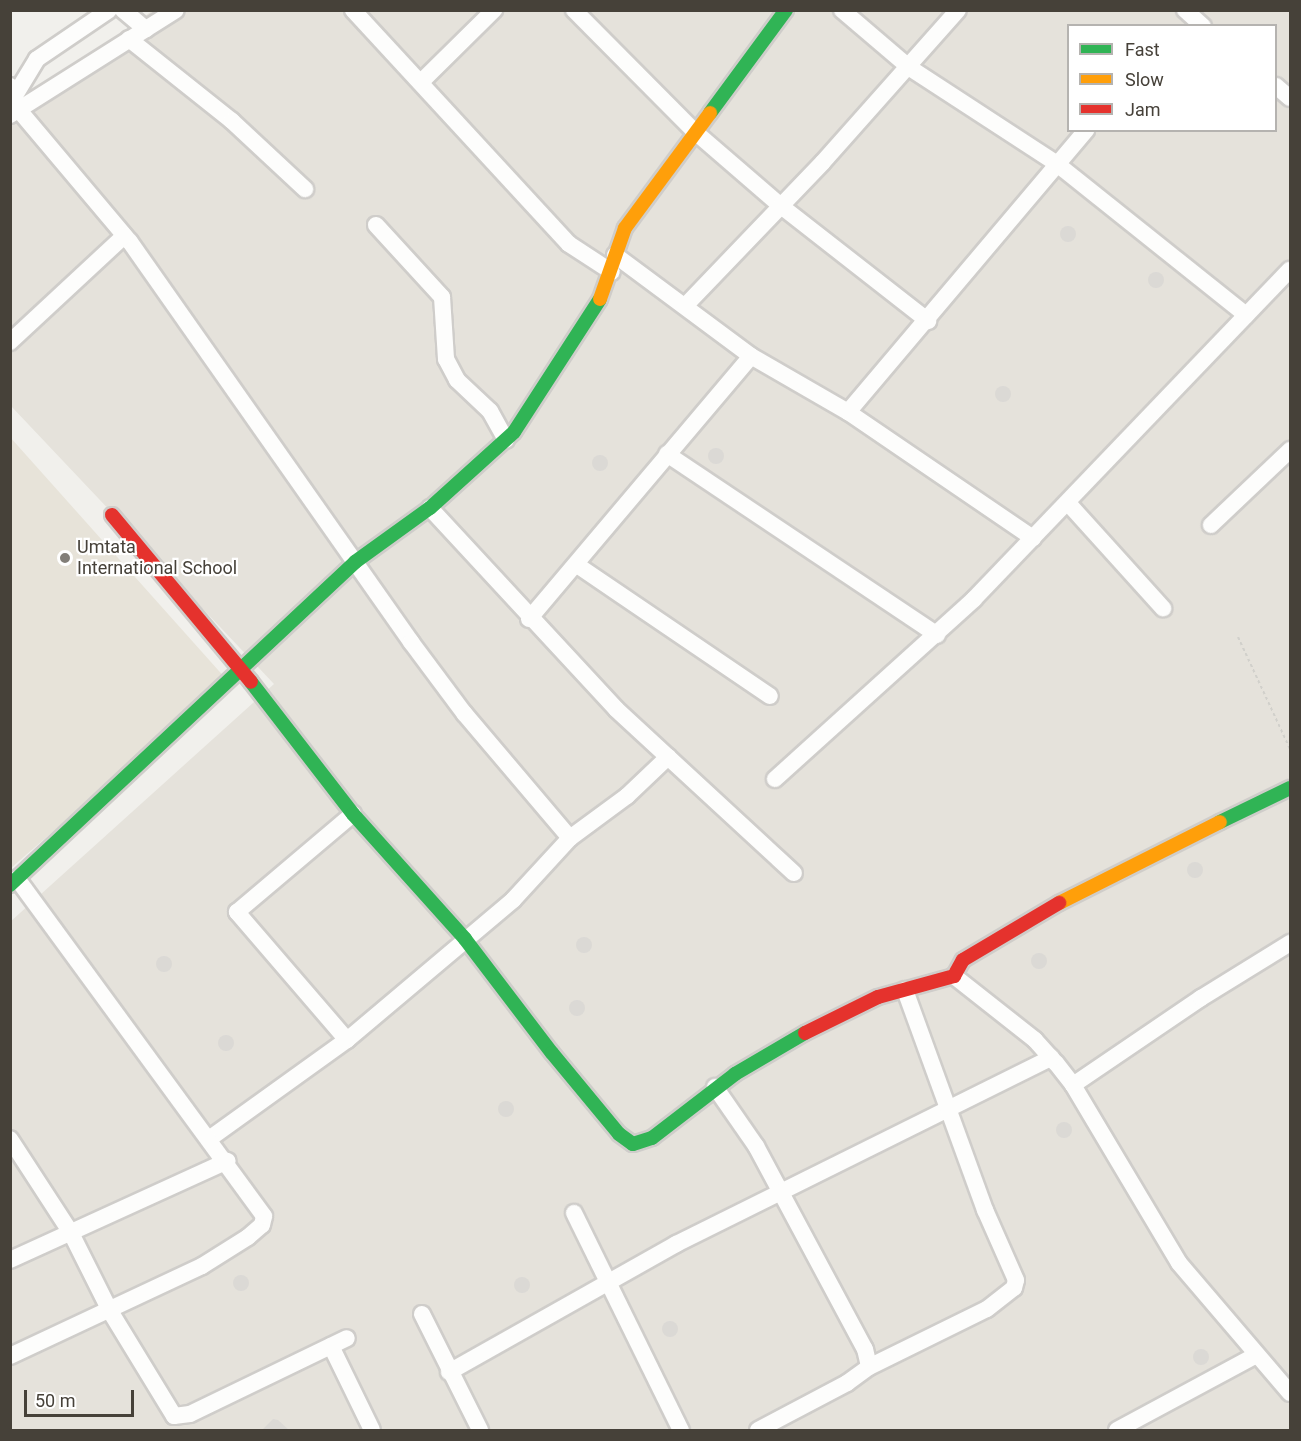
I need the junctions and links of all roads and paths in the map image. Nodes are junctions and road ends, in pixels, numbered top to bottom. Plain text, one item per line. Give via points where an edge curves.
1 (176, 10) edge
2 (353, 10) edge
3 (494, 10) edge
4 (574, 10) edge
5 (786, 10) edge
6 (842, 10) edge
7 (958, 10) edge
8 (121, 11) edge
9 (1186, 15) edge
10 (1200, 24) edge
11 (146, 29) junction
12 (129, 39) junction
13 (910, 68) junction
14 (422, 82) junction
15 (1277, 88) edge
16 (1290, 98) edge
17 (13, 102) edge
18 (694, 131) junction
19 (1084, 132) edge
20 (1057, 164) junction
21 (305, 189) dead end
22 (781, 206) junction
23 (376, 225) dead end
24 (124, 236) junction
25 (614, 264) junction
26 (1290, 270) edge
27 (685, 306) junction
28 (1246, 315) junction
29 (928, 321) junction
30 (10, 342) edge
31 (751, 356) junction
32 (848, 412) junction
33 (506, 440) junction
34 (1290, 450) edge
35 (667, 454) junction
36 (1068, 503) junction
37 (430, 508) junction
38 (112, 515) dead end
39 (1211, 525) dead end
40 (1033, 538) junction
41 (355, 562) junction
42 (577, 565) junction
43 (1163, 608) dead end
44 (529, 619) junction
45 (937, 635) junction
46 (1238, 637) dead end
47 (242, 670) junction
48 (770, 696) dead end
49 (1290, 748) edge
50 (668, 757) junction
51 (775, 779) dead end
52 (1290, 788) edge
53 (353, 814) junction
54 (570, 838) junction
55 (794, 873) dead end
56 (14, 882) edge
57 (465, 939) junction
58 (1290, 943) edge
59 (954, 976) junction
60 (905, 990) junction
61 (347, 1040) junction
62 (1051, 1058) junction
63 (1073, 1085) junction
64 (715, 1087) junction
65 (950, 1110) junction
66 (10, 1139) edge
67 (209, 1139) junction
68 (227, 1161) junction
69 (782, 1194) junction
70 (574, 1213) dead end
71 (71, 1233) junction
72 (10, 1260) edge
73 (609, 1280) junction
74 (110, 1311) junction
75 (422, 1314) dead end
76 (347, 1338) dead end
77 (331, 1346) junction
78 (10, 1356) edge
79 (1256, 1356) junction
80 (869, 1366) junction
81 (449, 1372) junction
82 (1290, 1393) edge
83 (372, 1431) edge
84 (480, 1431) edge
85 (681, 1431) edge
86 (758, 1431) edge
87 (1117, 1431) edge

1 - 11 street
2 - 14 street
3 - 14 street
4 - 18 street
5 - 18 street
6 - 13 street
7 - 13 street
8 - 11 street
8 - 17 street via 37,59
9 - 10 street
11 - 12 street
12 - 17 street
12 - 21 street via 232,121
13 - 20 street
13 - 22 street
14 - 25 street via 569,244
15 - 16 street
17 - 24 street
18 - 22 street
18 - 25 street via 625,228
19 - 20 street
20 - 28 street
20 - 29 street
22 - 27 street
22 - 29 street
23 - 33 street via 442,297 446,359 457,380 490,411
24 - 30 street
24 - 41 street
25 - 27 street
25 - 33 street via 606,290
26 - 28 street
27 - 31 street
28 - 36 street
29 - 32 street
31 - 32 street
31 - 35 street
32 - 40 street
33 - 37 street
34 - 39 street
35 - 42 street
35 - 45 street
36 - 40 street
36 - 43 street
37 - 41 street
37 - 44 street
38 - 47 street
40 - 45 street
41 - 47 street
41 - 54 street via 464,712
42 - 44 street
42 - 48 street
44 - 50 street
45 - 51 street
46 - 49 path
47 - 53 street
47 - 56 street
50 - 54 street via 627,796
50 - 55 street
52 - 59 street via 1090,884 963,960
53 - 57 street
53 - 61 street via 237,912
54 - 57 street via 513,900
56 - 67 street
57 - 61 street
57 - 64 street via 552,1053 627,1141 633,1144 652,1138 696,1107
58 - 63 street
59 - 60 street
59 - 62 street via 1035,1040
60 - 64 street via 878,997 821,1024
60 - 65 street
61 - 67 street
62 - 63 street
62 - 65 street
63 - 79 street via 1179,1263
64 - 69 street via 756,1146
65 - 69 street
65 - 80 street via 985,1210 1016,1280 1014,1288 987,1309
66 - 71 street
67 - 68 street
68 - 71 street
68 - 74 street via 264,1216 261,1225 202,1266
69 - 73 street
69 - 80 street via 865,1349
70 - 73 street
71 - 72 street
71 - 74 street
73 - 81 street
73 - 85 street
74 - 77 street via 177,1418
74 - 78 street
75 - 81 street
76 - 77 street
77 - 83 street
79 - 82 street
79 - 87 street
80 - 86 street via 847,1383
81 - 84 street

